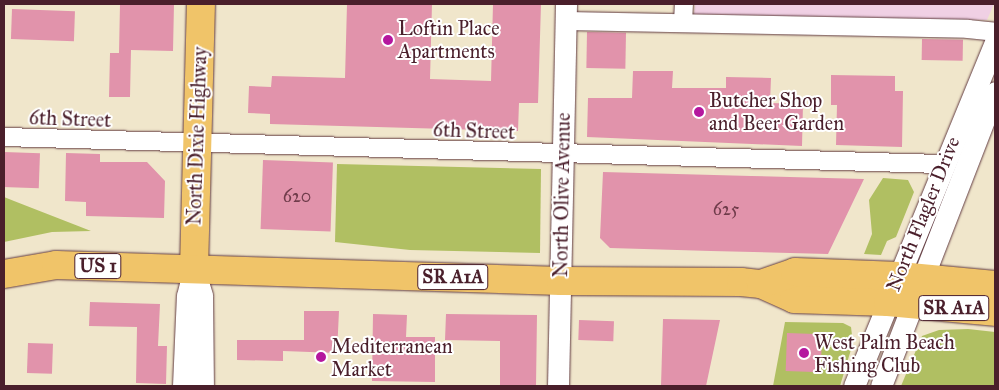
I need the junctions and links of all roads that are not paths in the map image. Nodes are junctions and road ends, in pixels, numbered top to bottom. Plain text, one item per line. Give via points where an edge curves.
1 (201, 4) edge
2 (684, 4) edge
3 (566, 12) edge
4 (683, 22) junction
5 (995, 32) edge
6 (995, 43) edge
7 (995, 92) edge
8 (4, 138) edge
9 (196, 145) junction
10 (563, 154) junction
11 (943, 164) junction
12 (194, 269) junction
13 (4, 274) edge
14 (911, 277) junction
15 (561, 281) junction
16 (761, 284) junction
17 (995, 285) edge
18 (900, 303) junction
19 (995, 312) edge
20 (183, 386) edge
21 (203, 386) edge
22 (558, 386) edge
23 (854, 386) edge
24 (881, 386) edge

1 - 9 main road, North Dixie Highway
2 - 4 street
3 - 4 street
3 - 10 street, North Olive Avenue
4 - 5 street
6 - 11 street, North Flagler Drive
7 - 14 street, North Flagler Drive
8 - 9 street, 6th Street
9 - 10 street, 6th Street
9 - 12 main road, North Dixie Highway
10 - 11 street, 6th Street
10 - 15 street, North Olive Avenue
11 - 14 street, North Flagler Drive
12 - 13 main road, US 1 via 56,265
12 - 15 main road, SR A1A
12 - 20 street, North Dixie Highway via 187,296
12 - 21 street, North Dixie Highway via 202,296
14 - 16 main road, SR A1A via 795,272
14 - 17 main road, SR A1A
14 - 18 street, North Flagler Drive
15 - 16 main road, SR A1A
15 - 22 street, North Olive Avenue
16 - 18 main road, SR A1A via 794,298
18 - 19 main road, SR A1A
18 - 23 street, North Flagler Drive
18 - 24 street, North Flagler Drive

